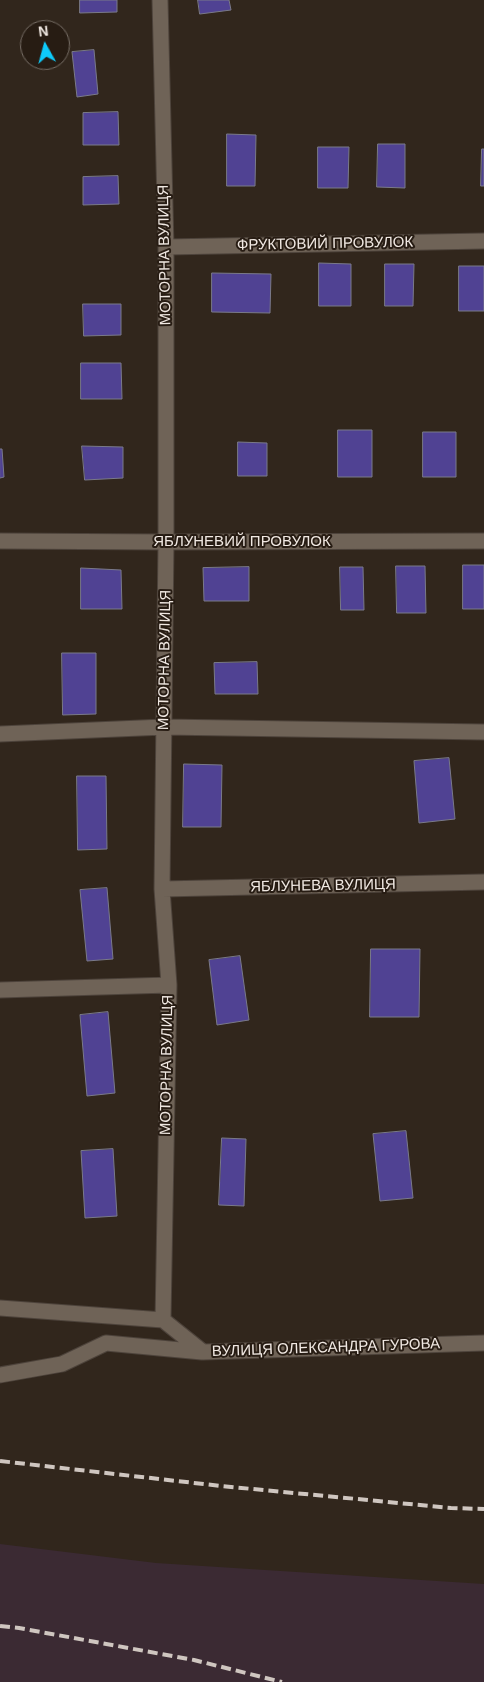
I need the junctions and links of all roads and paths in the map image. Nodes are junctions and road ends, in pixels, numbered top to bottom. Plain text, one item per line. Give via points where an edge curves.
1 (160, 0) edge
2 (484, 241) edge
3 (166, 247) junction
4 (0, 541) edge
5 (484, 541) edge
6 (166, 542) junction
7 (164, 727) junction
8 (484, 732) edge
9 (0, 734) edge
10 (484, 882) edge
11 (162, 889) junction
12 (169, 985) junction
13 (0, 990) edge
14 (0, 1308) edge
15 (163, 1320) junction
16 (484, 1343) edge
17 (203, 1352) junction
18 (0, 1375) edge

1 - 3 street, МОТОРНА ВУЛИЦЯ
2 - 3 street, ФРУКТОВИЙ ПРОВУЛОК
3 - 6 street, МОТОРНА ВУЛИЦЯ
4 - 6 street, ЯБЛУНЕВИЙ ПРОВУЛОК
5 - 6 street, ЯБЛУНЕВИЙ ПРОВУЛОК
6 - 7 street, МОТОРНА ВУЛИЦЯ
7 - 8 street
7 - 9 street
7 - 11 street, МОТОРНА ВУЛИЦЯ
10 - 11 street, ЯБЛУНЕВА ВУЛИЦЯ
11 - 12 street, МОТОРНА ВУЛИЦЯ
12 - 13 street
12 - 15 street, МОТОРНА ВУЛИЦЯ
14 - 15 street
15 - 17 street, ВУЛИЦЯ ОЛЕКСАНДРА ГУРОВА
16 - 17 street, ВУЛИЦЯ ОЛЕКСАНДРА ГУРОВА
17 - 18 street via 106,1343 62,1364

